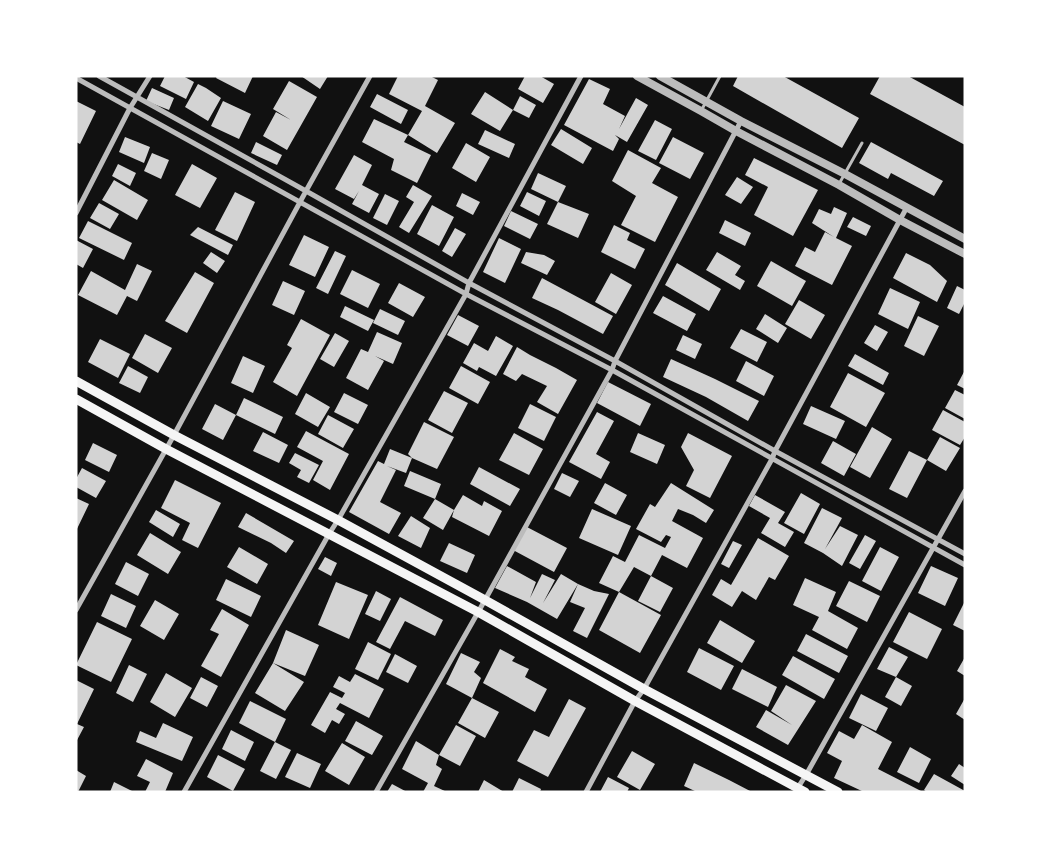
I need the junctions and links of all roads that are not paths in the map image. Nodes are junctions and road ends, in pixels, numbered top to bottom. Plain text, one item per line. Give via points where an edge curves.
1 (99, 76) edge
2 (150, 76) edge
3 (370, 76) edge
4 (581, 76) edge
5 (637, 76) edge
6 (660, 76) edge
7 (720, 76) edge
8 (76, 78) edge
9 (138, 97) junction
10 (706, 102) junction
11 (130, 108) junction
12 (701, 111) junction
13 (741, 122) junction
14 (736, 131) junction
15 (862, 143) dead end
16 (845, 174) junction
17 (839, 184) junction
18 (306, 191) junction
19 (301, 202) junction
20 (907, 207) junction
21 (76, 213) edge
22 (900, 220) junction
23 (965, 239) edge
24 (965, 254) edge
25 (469, 283) junction
26 (466, 294) junction
27 (615, 361) junction
28 (612, 370) junction
29 (76, 381) edge
30 (76, 399) edge
31 (174, 435) junction
32 (166, 449) junction
33 (775, 451) junction
34 (772, 459) junction
35 (965, 491) edge
36 (338, 520) junction
37 (329, 534) junction
38 (938, 540) junction
39 (934, 548) junction
40 (965, 554) edge
41 (965, 565) edge
42 (485, 600) junction
43 (76, 610) edge
44 (478, 612) junction
45 (644, 689) junction
46 (635, 701) junction
47 (806, 775) junction
48 (800, 790) edge
49 (184, 792) edge
50 (376, 792) edge
51 (586, 792) edge
52 (838, 792) edge

1 - 9 street
2 - 9 street
3 - 18 street
4 - 25 street
5 - 12 street
6 - 10 street
7 - 10 lane
8 - 11 street
9 - 11 street
9 - 18 street
10 - 12 lane
10 - 13 street
11 - 19 street
11 - 21 street
12 - 14 street
13 - 14 street
13 - 16 street
14 - 17 street
14 - 27 street
15 - 16 lane
16 - 17 lane
16 - 20 street
17 - 22 street
18 - 19 street
18 - 25 street
19 - 26 street
19 - 31 street
20 - 22 street
20 - 23 street
22 - 24 street
22 - 33 street
25 - 26 street
25 - 27 street
26 - 28 street
26 - 36 street
27 - 28 street
27 - 33 street
28 - 34 street
28 - 42 street
29 - 31 main road
30 - 32 main road
31 - 32 street
31 - 36 main road
32 - 37 main road
32 - 43 street
33 - 34 street
33 - 38 street
34 - 39 street
34 - 45 street
35 - 38 street
36 - 37 street
36 - 42 main road
37 - 44 main road
37 - 49 street
38 - 39 street
38 - 40 street
39 - 41 street
39 - 47 street
42 - 44 street
42 - 45 main road
44 - 46 main road
44 - 50 street
45 - 46 street
45 - 47 main road
46 - 48 main road
46 - 51 street
47 - 48 street
47 - 52 main road

